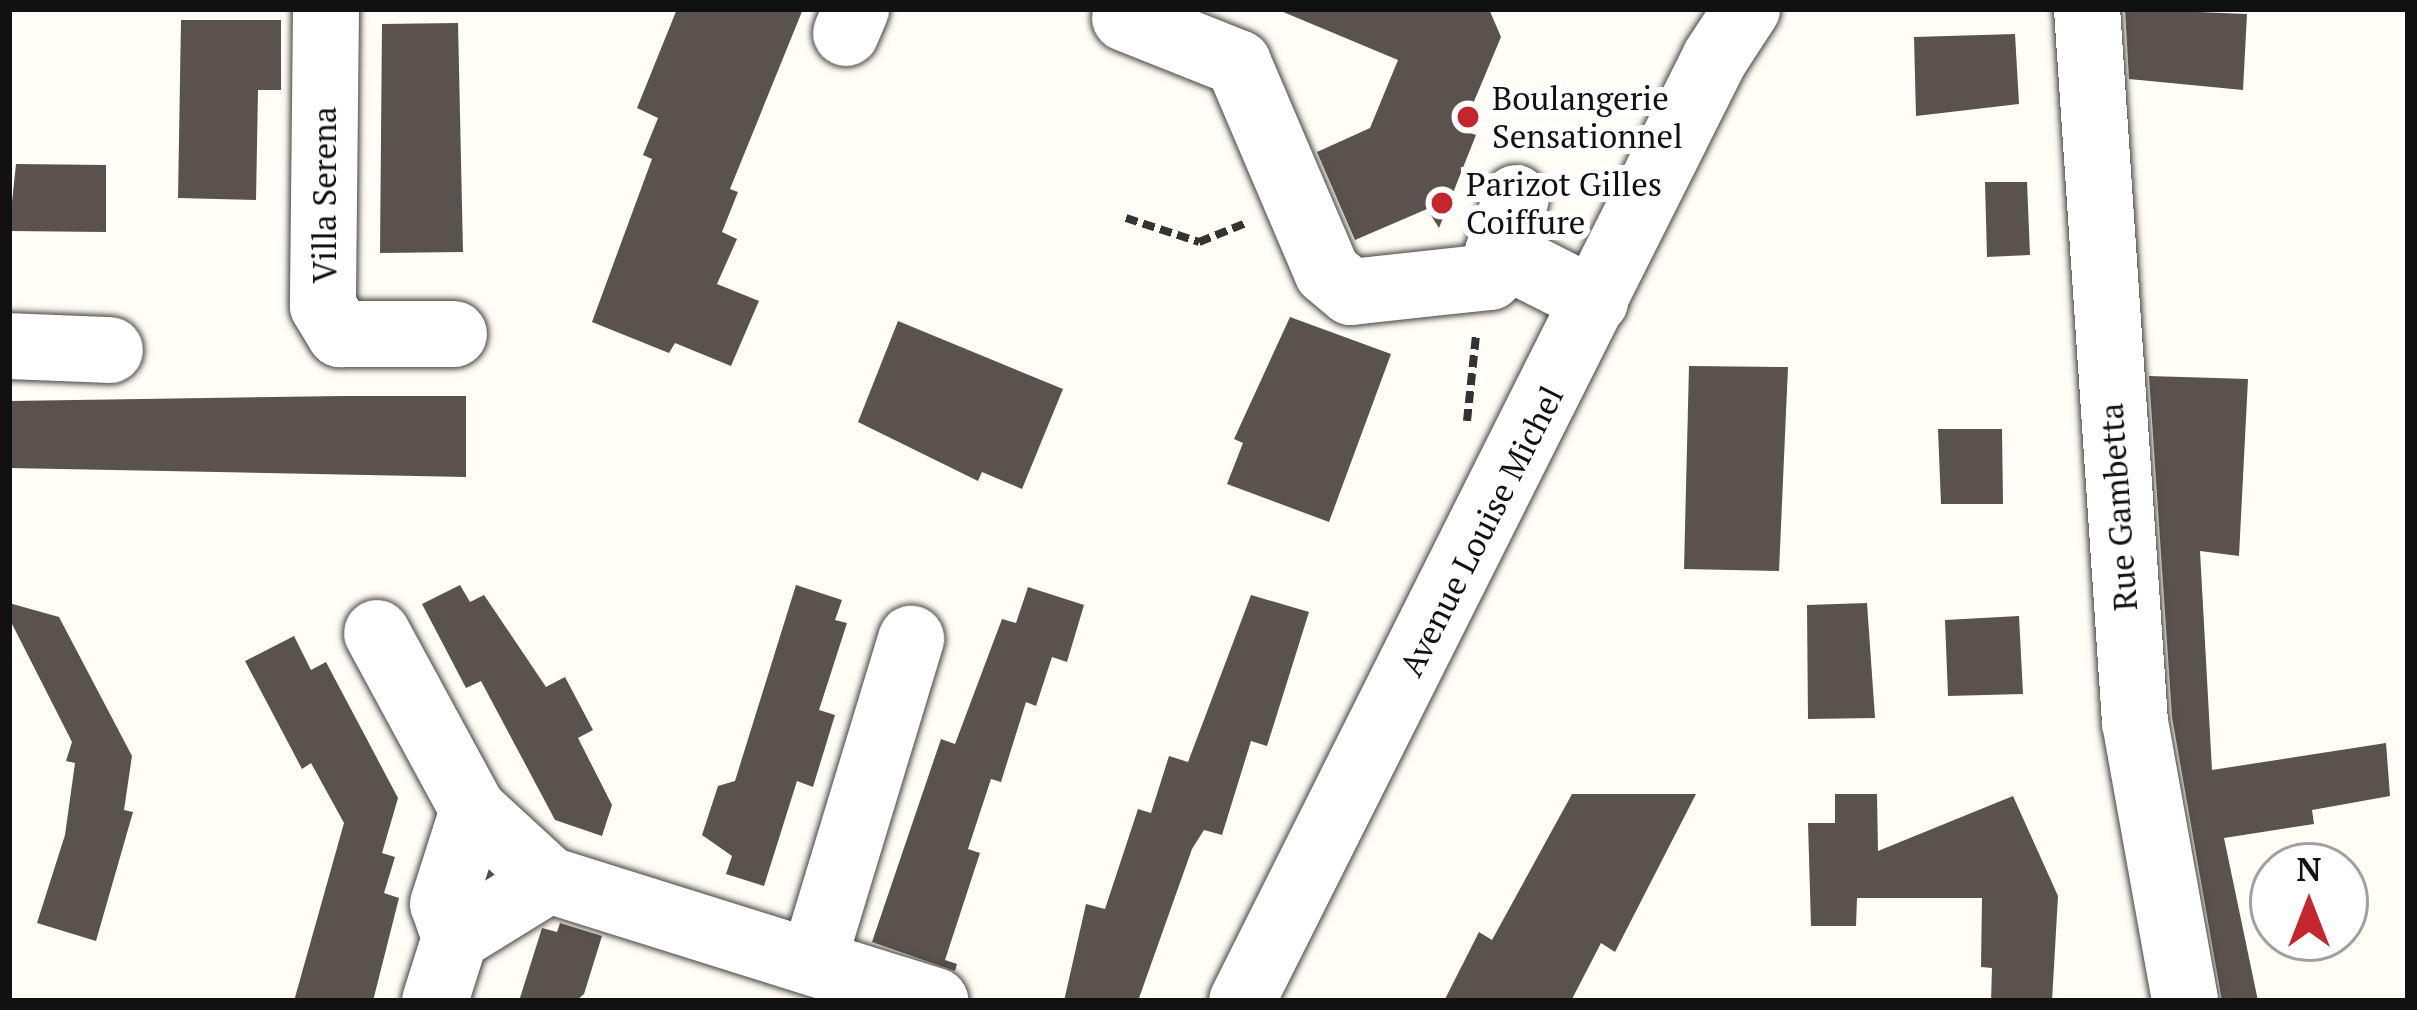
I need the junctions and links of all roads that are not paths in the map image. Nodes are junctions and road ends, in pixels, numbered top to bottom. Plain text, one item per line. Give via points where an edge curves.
1 (326, 9) edge
2 (2087, 9) edge
3 (1125, 18) dead end
4 (1730, 26) edge
5 (1595, 302) junction
6 (454, 334) dead end
7 (9, 346) edge
8 (110, 350) dead end
9 (377, 633) dead end
10 (911, 639) dead end
11 (473, 810) junction
12 (549, 880) junction
13 (455, 938) junction
14 (814, 962) junction
15 (436, 1001) edge
16 (935, 1001) edge
17 (1242, 1001) edge
18 (2185, 1001) edge

1 - 6 street, Villa Serena via 323,306 340,334
2 - 18 street, Rue Gambetta via 2134,722
3 - 5 street via 1238,63 1327,272 1352,292 1501,242
4 - 5 street, Avenue Louise Michel
5 - 17 street, Avenue Louise Michel
7 - 8 street
9 - 11 street
10 - 14 street
11 - 12 street
11 - 13 street via 443,904
12 - 13 street
12 - 14 street
13 - 15 street
14 - 16 street

